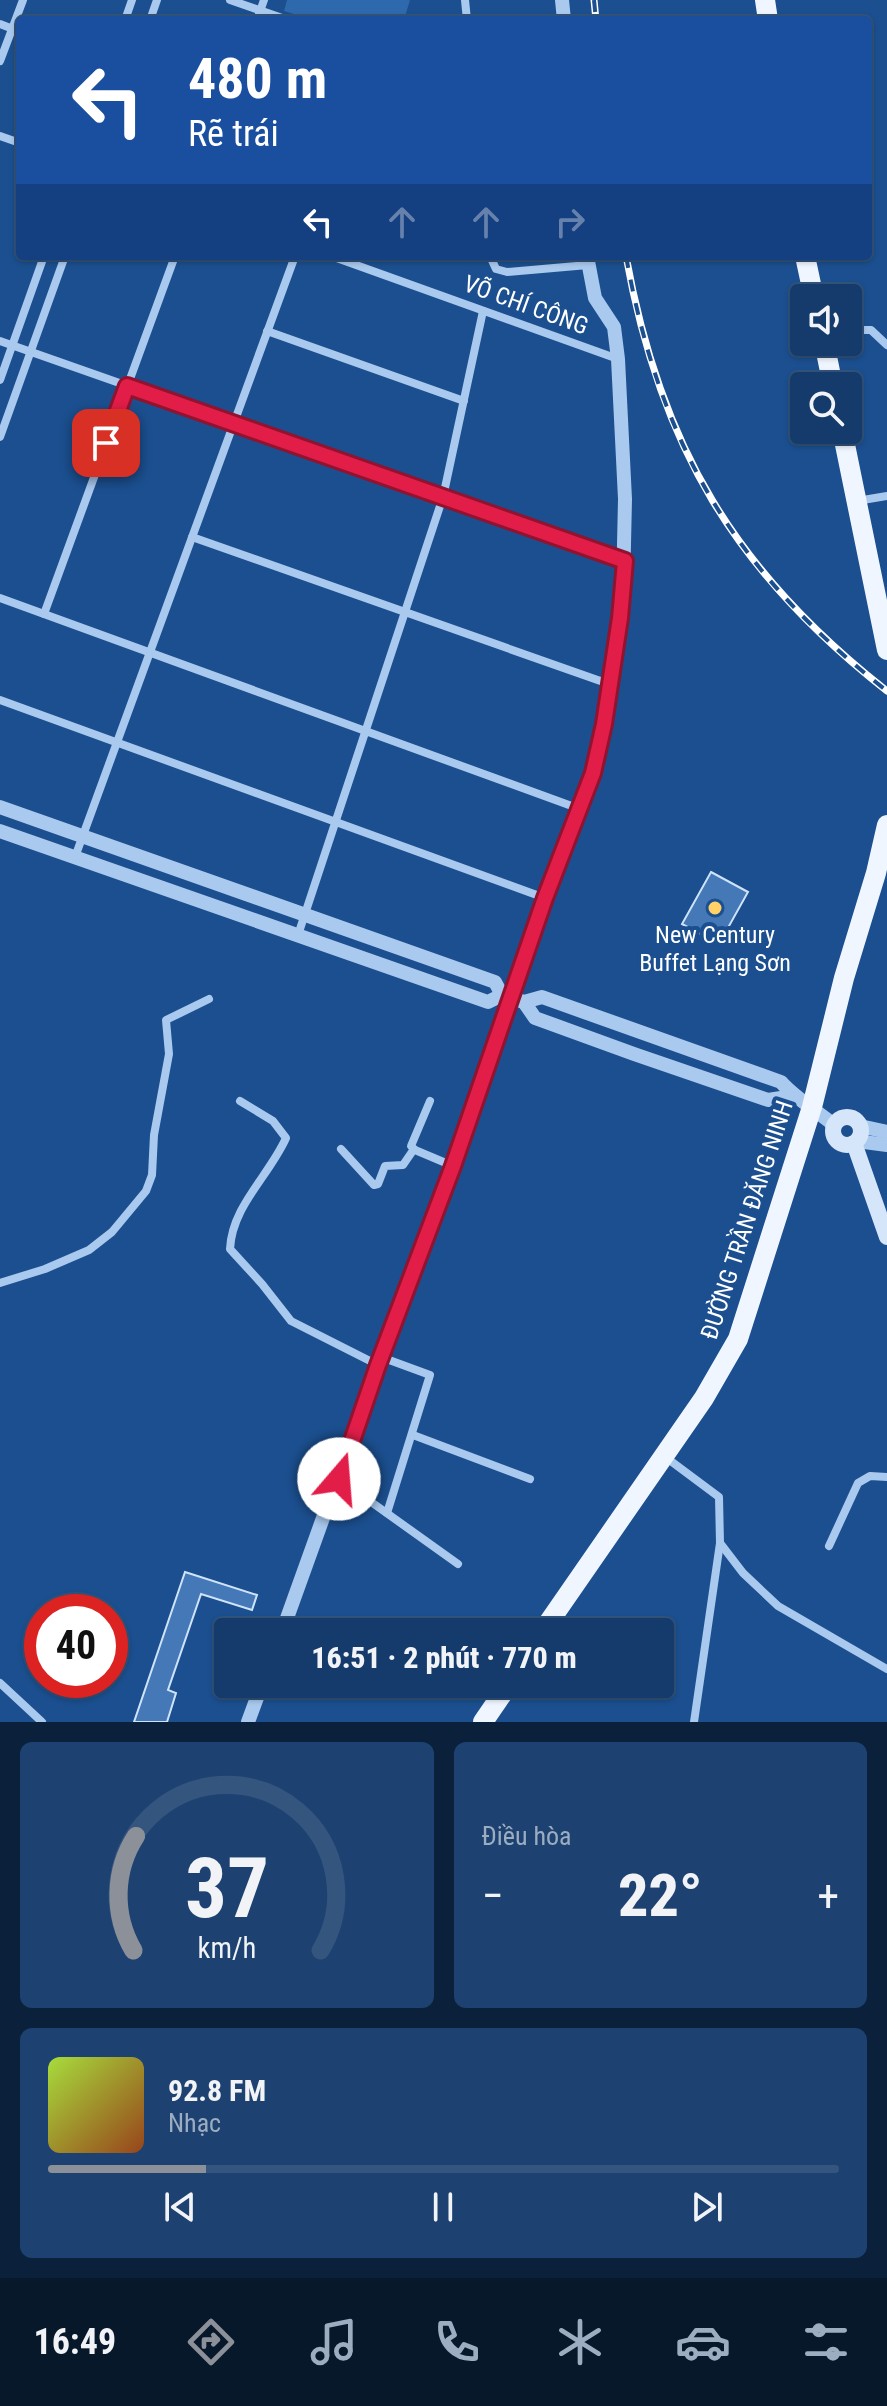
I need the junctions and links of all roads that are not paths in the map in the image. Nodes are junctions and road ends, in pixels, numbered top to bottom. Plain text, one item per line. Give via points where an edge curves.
1 (230, 0) edge
2 (264, 0) edge
3 (258, 15) edge
4 (16, 20) edge
5 (0, 24) edge
6 (13, 29) junction
7 (0, 61) edge
8 (43, 260) edge
9 (64, 260) edge
10 (174, 260) edge
11 (294, 260) edge
12 (342, 260) edge
13 (492, 260) edge
14 (806, 260) edge
15 (588, 261) edge
16 (811, 284) edge
17 (483, 311) junction
18 (862, 330) edge
19 (267, 331) junction
20 (0, 341) edge
21 (12, 345) junction
22 (887, 345) edge
23 (30, 352) junction
24 (618, 359) junction
25 (0, 380) edge
26 (127, 386) junction
27 (464, 401) junction
28 (234, 423) junction
29 (0, 437) edge
30 (845, 444) edge
31 (887, 496) edge
32 (443, 497) junction
33 (857, 501) junction
34 (192, 537) junction
35 (625, 561) junction
36 (0, 598) edge
37 (405, 612) junction
38 (44, 614) junction
39 (887, 650) edge
40 (149, 653) junction
41 (609, 684) junction
42 (0, 700) edge
43 (367, 731) junction
44 (117, 742) junction
45 (0, 807) edge
46 (580, 809) junction
47 (337, 822) junction
48 (887, 825) edge
49 (0, 831) edge
50 (82, 836) junction
51 (75, 857) junction
52 (545, 898) junction
53 (307, 914) junction
54 (298, 935) junction
55 (209, 999) dead end
56 (513, 999) junction
57 (794, 1096) junction
58 (240, 1101) dead end
59 (430, 1101) dead end
60 (812, 1107) junction
61 (834, 1125) joint
62 (887, 1132) edge
63 (857, 1137) junction
64 (887, 1145) edge
65 (341, 1149) dead end
66 (414, 1149) junction
67 (453, 1166) junction
68 (887, 1237) edge
69 (0, 1283) edge
70 (380, 1361) junction
71 (413, 1435) junction
72 (664, 1456) junction
73 (887, 1477) edge
74 (339, 1479) junction
75 (530, 1479) dead end
76 (387, 1513) junction
77 (720, 1543) junction
78 (829, 1546) dead end
79 (458, 1564) dead end
80 (287, 1618) edge
81 (552, 1618) edge
82 (887, 1669) edge
83 (0, 1683) edge
84 (257, 1698) edge
85 (499, 1698) edge
86 (42, 1722) edge
87 (248, 1722) edge
88 (483, 1722) edge
89 (694, 1722) edge

1 - 3 street
2 - 3 street
4 - 6 street
5 - 6 street
6 - 7 street
8 - 21 street
9 - 23 street
10 - 26 street
11 - 19 street
12 - 17 street, VÕ CHÍ CÔNG
13 - 15 street via 496,269 507,272
14 - 16 main road
15 - 24 street via 595,298 614,327
17 - 24 street, VÕ CHÍ CÔNG
17 - 27 street
18 - 22 street via 871,330
19 - 27 street
19 - 28 street
20 - 21 street
21 - 23 street
21 - 25 street
23 - 26 street
23 - 29 street
24 - 35 street
26 - 28 street
26 - 38 street
27 - 32 street
28 - 32 street
28 - 34 street
30 - 33 main road
31 - 33 street
32 - 35 street
32 - 37 street
33 - 39 main road
34 - 37 street
34 - 40 street
35 - 41 street
36 - 38 street
37 - 41 street
37 - 43 street
38 - 40 street
40 - 43 street
40 - 44 street
41 - 46 street via 598,756
42 - 44 street
43 - 46 street
43 - 47 street
44 - 47 street
44 - 50 street
45 - 50 street
46 - 52 street
47 - 52 street
47 - 53 street
48 - 60 main road, ĐƯỜNG TRẦN ĐĂNG NINH
49 - 51 street
50 - 51 street
50 - 53 street
51 - 54 street
52 - 56 street
53 - 54 street
53 - 56 street via 495,982
54 - 56 street via 488,1002
55 - 69 street via 166,1020 169,1054 146,1191 112,1232 89,1250
56 - 57 street via 542,997 781,1082
56 - 57 street via 535,1018 634,1054 768,1100
56 - 67 street
57 - 60 street
58 - 70 street via 273,1121 286,1138 241,1211 230,1249 291,1321
59 - 66 street via 412,1140
60 - 61 street
60 - 72 main road, ĐƯỜNG TRẦN ĐĂNG NINH via 738,1339
61 - 63 main road via 839,1143
62 - 63 street
63 - 64 street
63 - 68 main road
65 - 66 street via 374,1185 385,1166 403,1165
66 - 67 street
67 - 70 street
70 - 71 street via 430,1375
70 - 74 street
71 - 75 street
71 - 76 street
72 - 77 street via 719,1497
72 - 81 main road, ĐƯỜNG TRẦN ĐĂNG NINH
73 - 78 street via 870,1476 858,1483
74 - 76 street
74 - 80 street
76 - 79 street
77 - 82 street via 778,1606
77 - 89 street
83 - 86 street
84 - 87 street
85 - 88 main road

